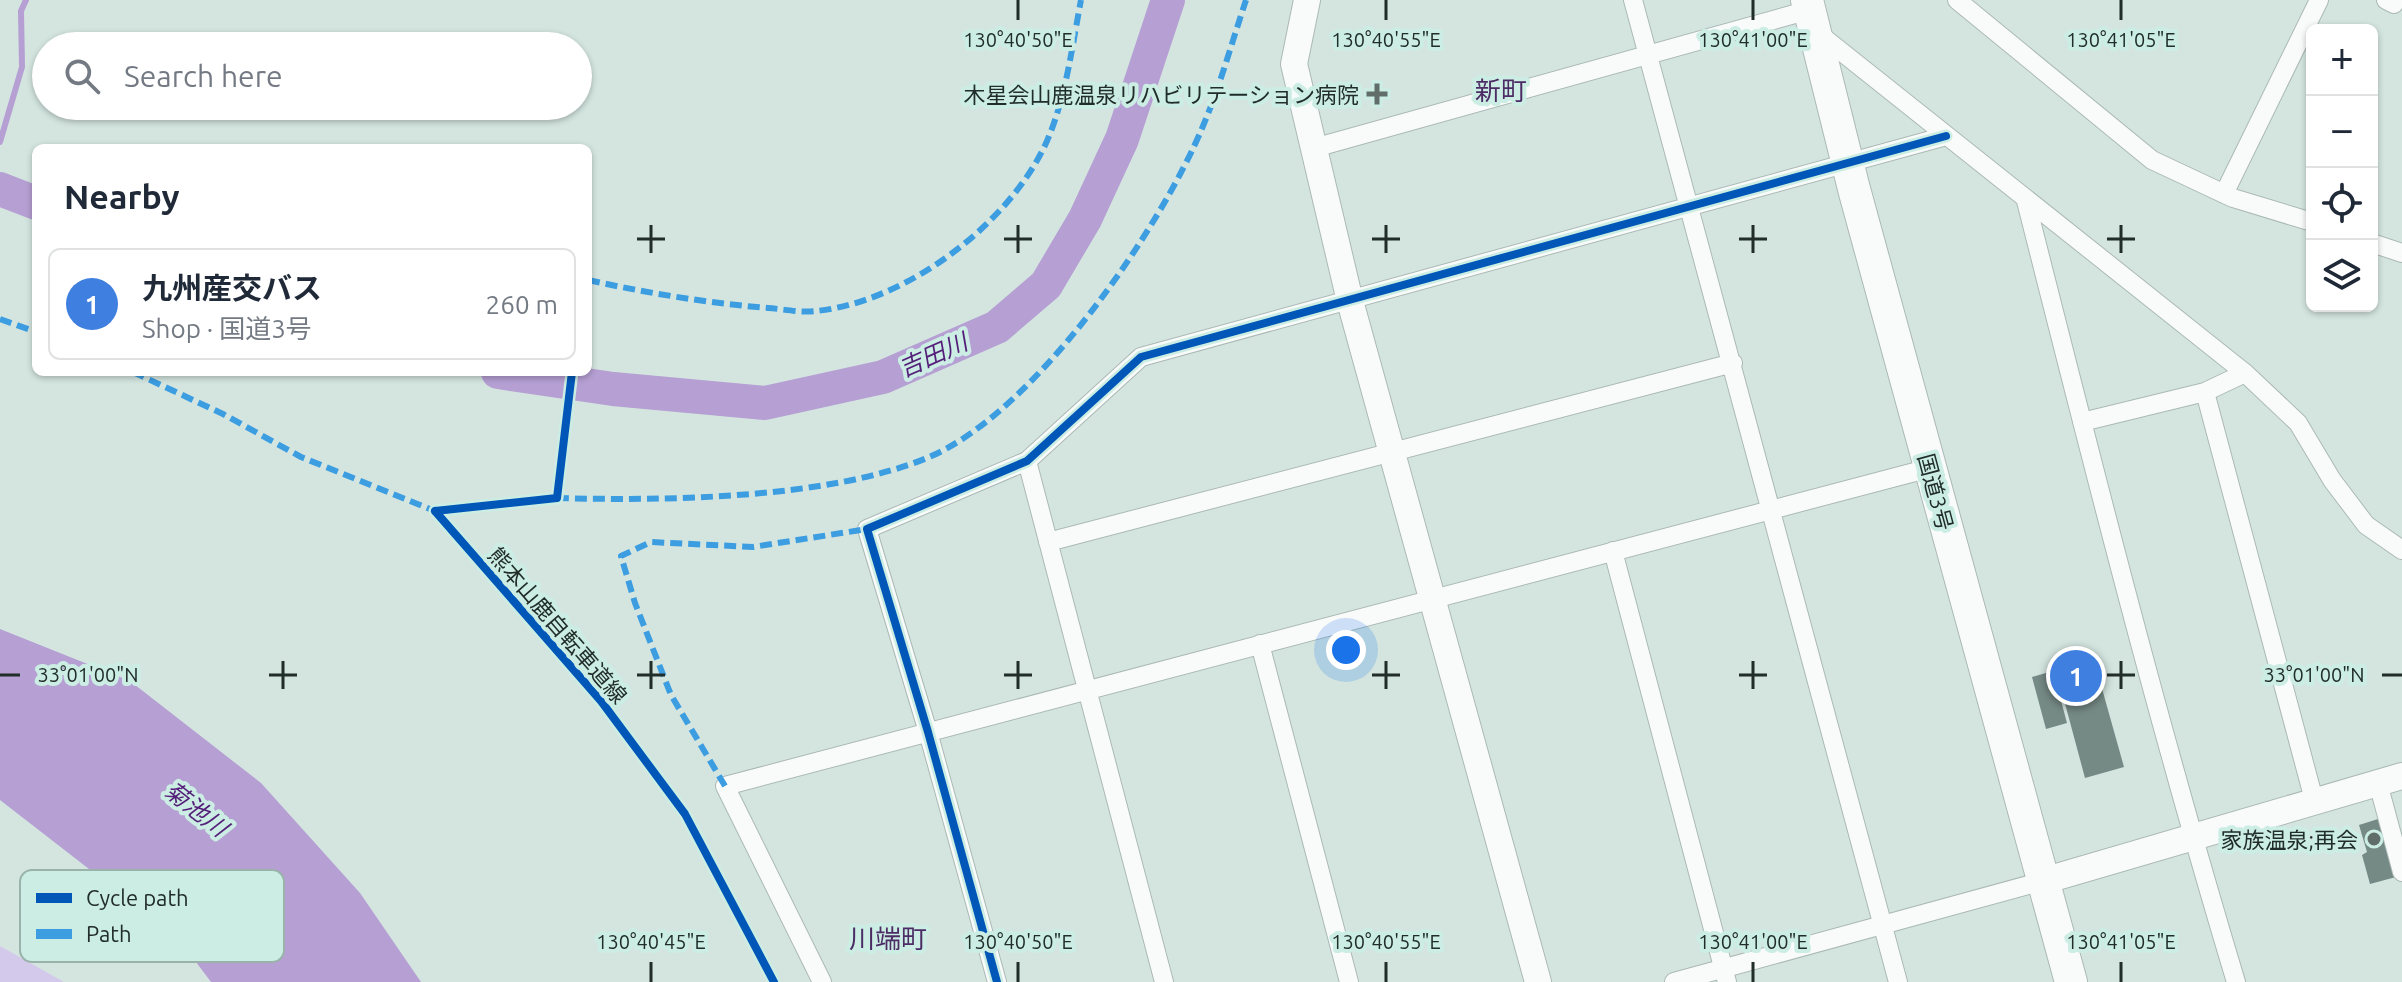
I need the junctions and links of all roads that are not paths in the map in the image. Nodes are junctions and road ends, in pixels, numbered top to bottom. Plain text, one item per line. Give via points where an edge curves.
1 (1307, 0) edge
2 (1633, 0) edge
3 (1957, 0) edge
4 (2319, 0) edge
5 (1809, 13) edge
6 (1647, 55) junction
7 (1946, 136) junction
8 (1314, 148) junction
9 (1847, 163) junction
10 (2224, 194) junction
11 (2026, 201) junction
12 (1688, 208) junction
13 (2306, 220) edge
14 (2378, 245) edge
15 (2402, 253) edge
16 (1350, 301) junction
17 (1733, 363) junction
18 (2245, 373) junction
19 (2205, 392) junction
20 (2082, 422) junction
21 (1392, 453) junction
22 (1027, 461) junction
23 (1930, 468) junction
24 (1769, 510) junction
25 (1048, 542) junction
26 (2402, 550) edge
27 (1613, 551) junction
28 (1432, 599) junction
29 (1260, 644) junction
30 (1087, 690) junction
31 (928, 732) junction
32 (2390, 780) edge
33 (2314, 800) junction
34 (2193, 838) junction
35 (2402, 872) edge
36 (2043, 881) junction
37 (1883, 927) junction
38 (1725, 976) edge
39 (822, 982) edge
40 (997, 982) edge
41 (1164, 982) edge
42 (1349, 982) edge
43 (1538, 982) edge
44 (1674, 982) edge
45 (1898, 982) edge
46 (2071, 982) edge
47 (2236, 982) edge

1 - 8 street via 1294,64
2 - 6 street
3 - 10 street via 2152,160
4 - 10 street
5 - 6 street
5 - 7 street
5 - 9 highway, 国道3号
6 - 8 street
6 - 12 street
7 - 9 street
7 - 11 street
8 - 16 street
9 - 12 street
9 - 23 highway, 国道3号
10 - 13 street
11 - 18 street
11 - 20 street
12 - 16 street
12 - 17 street
14 - 15 street
16 - 21 street
16 - 22 street via 1141,357
17 - 21 street
17 - 24 street
18 - 19 street
18 - 26 street via 2298,423 2366,525
19 - 20 street
19 - 33 street
20 - 34 street
21 - 25 street
21 - 28 street
22 - 25 street
22 - 31 street via 867,529
23 - 24 street
23 - 36 highway, 国道3号
24 - 27 street
24 - 37 street
25 - 30 street
27 - 28 street
27 - 38 street
28 - 29 street
28 - 43 street
29 - 30 street
29 - 42 street
30 - 31 street
30 - 41 street
31 - 39 street via 725,786
31 - 40 street
32 - 33 street
32 - 35 street
33 - 34 street
34 - 36 street
34 - 47 street
36 - 37 street
36 - 46 highway, 国道3号
37 - 38 street
37 - 45 street
38 - 44 street

